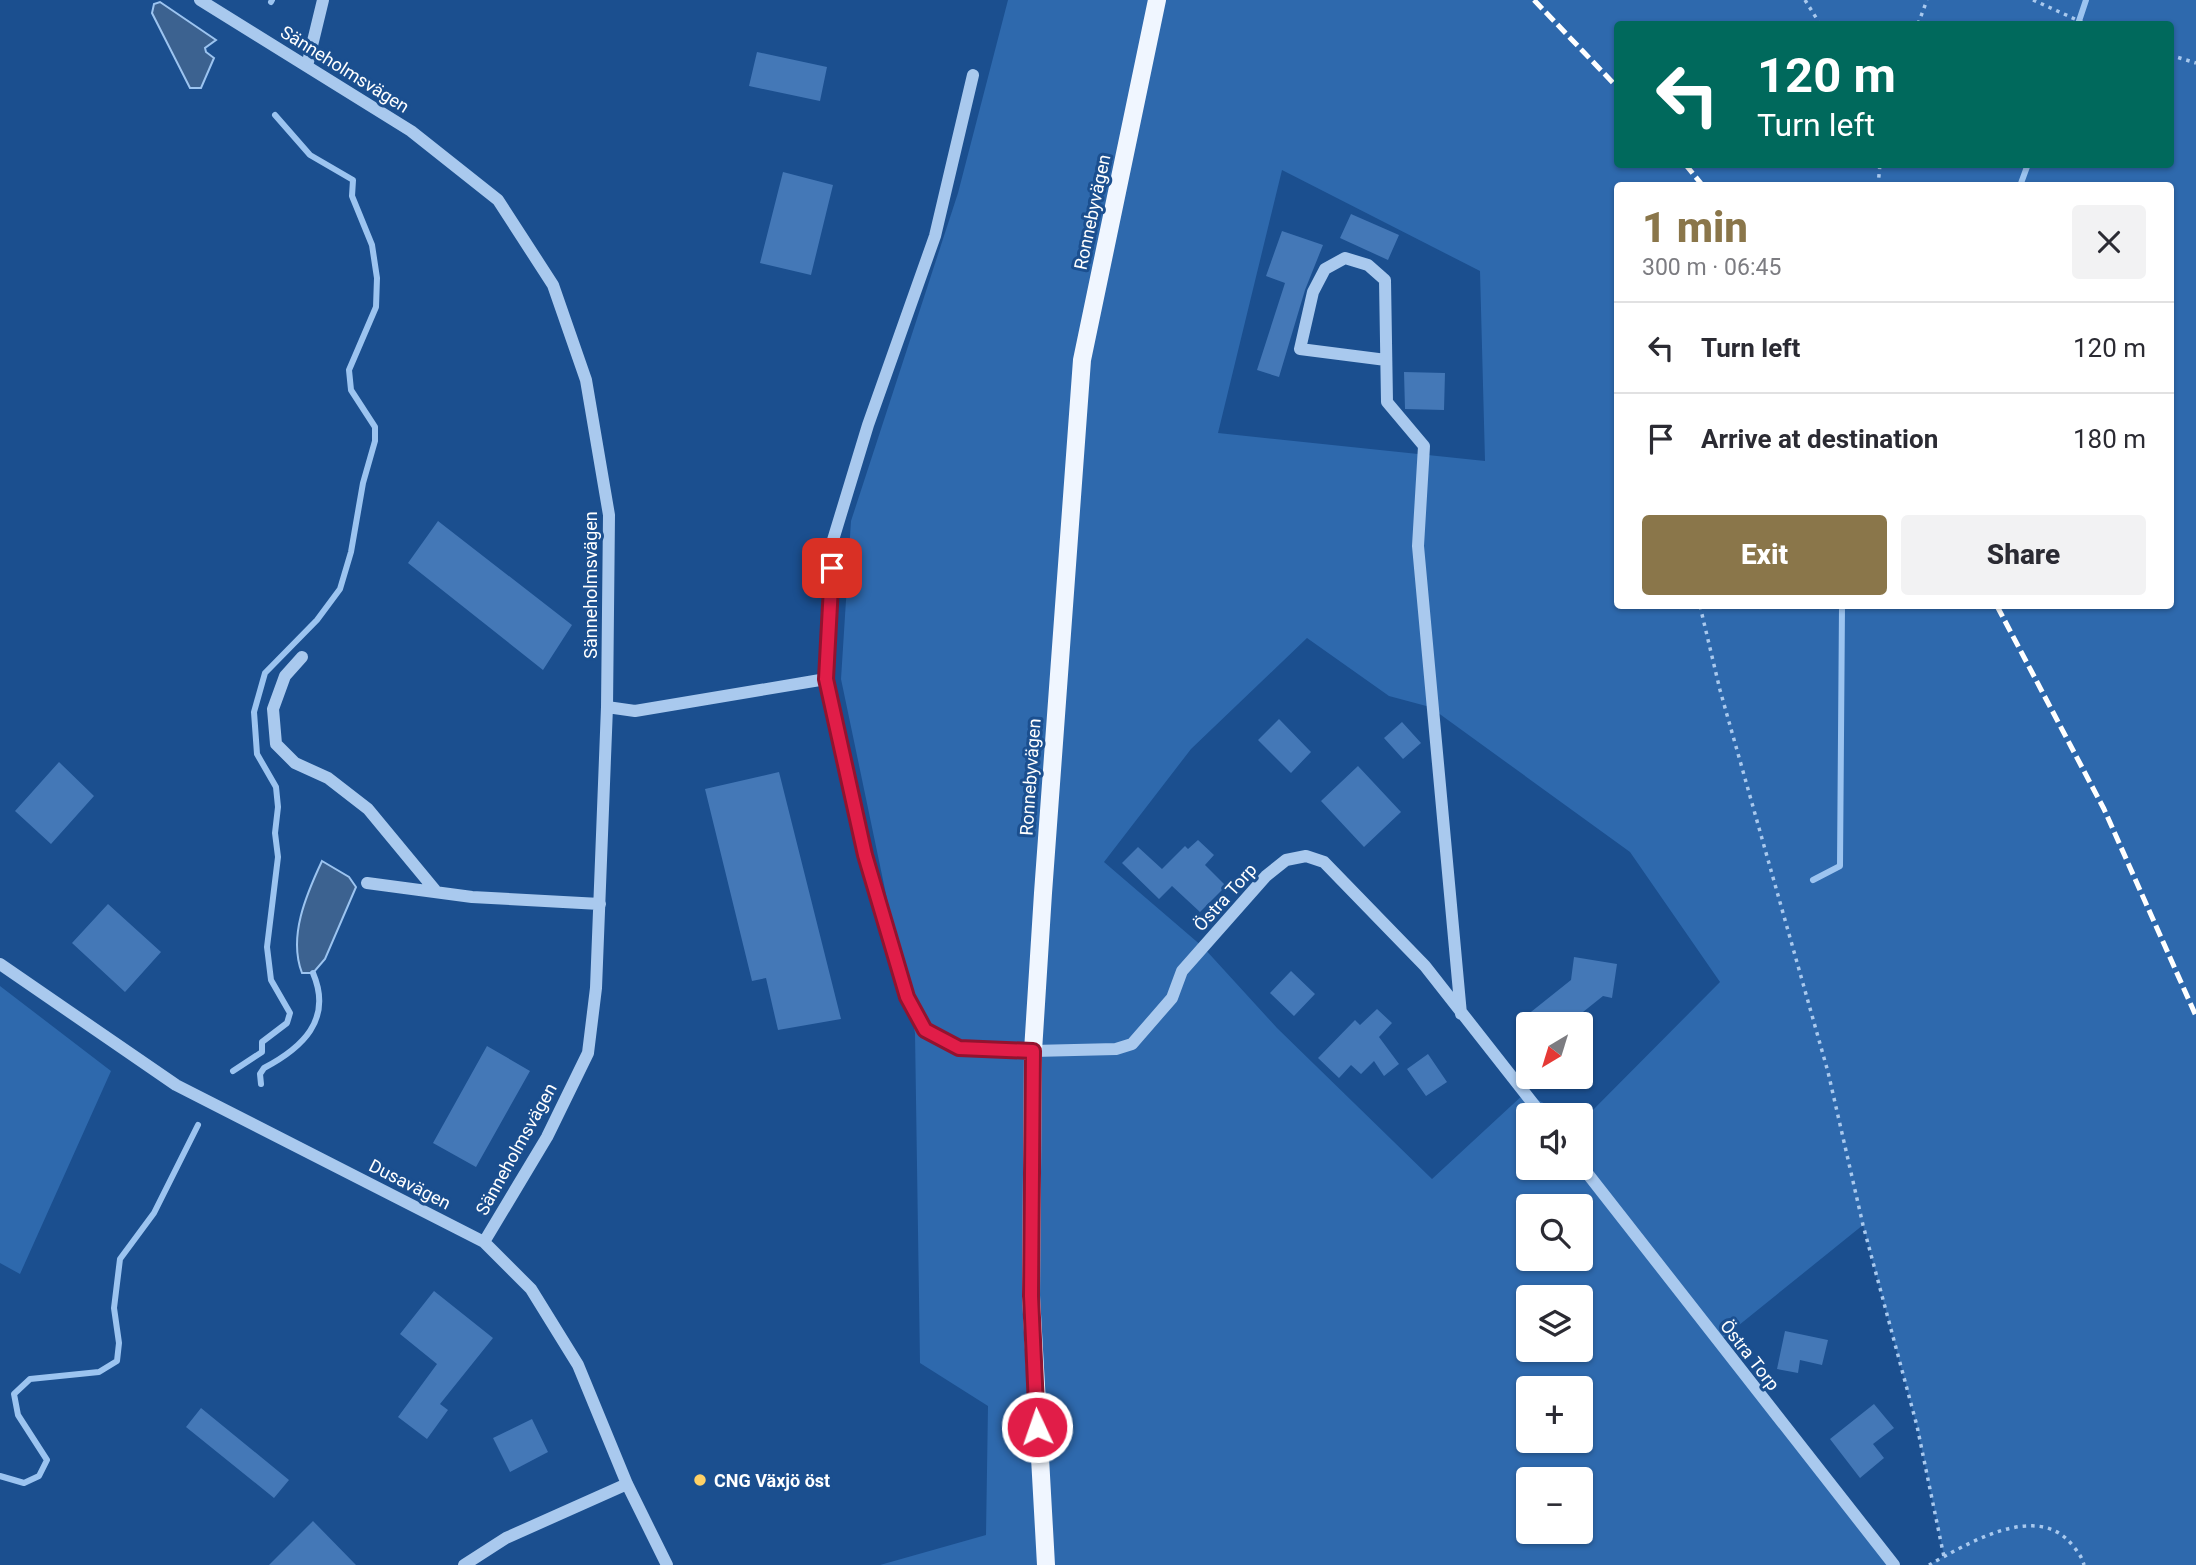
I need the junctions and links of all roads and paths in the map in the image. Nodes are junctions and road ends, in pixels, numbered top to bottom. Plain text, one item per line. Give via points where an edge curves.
1 (200, 0) edge
2 (323, 0) edge
3 (1157, 0) edge
4 (1805, 0) edge
5 (1927, 0) edge
6 (2033, 0) edge
7 (1818, 21) edge
8 (1919, 21) edge
9 (2078, 21) edge
10 (2174, 56) edge
11 (2196, 63) edge
12 (307, 66) junction
13 (973, 75) dead end
14 (1386, 360) junction
15 (1701, 609) edge
16 (302, 657) dead end
17 (826, 679) junction
18 (607, 707) junction
19 (367, 883) dead end
20 (435, 890) junction
21 (600, 904) junction
22 (0, 964) edge
23 (1461, 1014) junction
24 (1033, 1051) junction
25 (1532, 1103) edge
26 (1593, 1180) edge
27 (484, 1242) junction
28 (627, 1484) junction
29 (1944, 1557) junction
30 (464, 1565) edge
31 (667, 1565) edge
32 (1046, 1565) edge
33 (1895, 1565) edge
34 (1929, 1565) edge
35 (2084, 1565) edge

1 - 12 street, Sänneholmsvägen
2 - 12 street
3 - 24 main road, Ronnebyvägen via 1082,360
4 - 7 path
5 - 8 path
6 - 9 path
10 - 11 path
12 - 18 street, Sänneholmsvägen via 411,131 498,200 553,285 586,380 609,515
13 - 17 street, Östra Torp via 935,236 833,540
14 - 14 street via 1385,280 1368,265 1345,258 1325,269 1313,292 1300,349
14 - 23 street via 1387,402 1424,446 1418,546
15 - 29 path via 1828,1072 1917,1426
16 - 20 street via 285,676 273,709 276,744 295,763 328,778 368,809
17 - 18 street via 635,712
17 - 24 street, Östra Torp via 865,855 907,997 925,1030 959,1048
18 - 21 street, Sänneholmsvägen
19 - 20 street
20 - 21 street via 472,897
21 - 27 street, Sänneholmsvägen via 588,1053 547,1137
22 - 27 street, Dusavägen via 176,1085
23 - 24 street, Östra Torp via 1425,966 1333,871 1306,856 1286,860 1266,876 1182,971 1172,999 1132,1044 1116,1049
23 - 25 street, Östra Torp
24 - 32 main road, Ronnebyvägen via 1031,1296
26 - 33 street, Östra Torp
27 - 28 street, Dusavägen via 531,1289 578,1365
28 - 30 street via 506,1538
28 - 31 street, Dusavägen
29 - 34 path
29 - 35 path via 1975,1539 2004,1530 2047,1526 2066,1536

